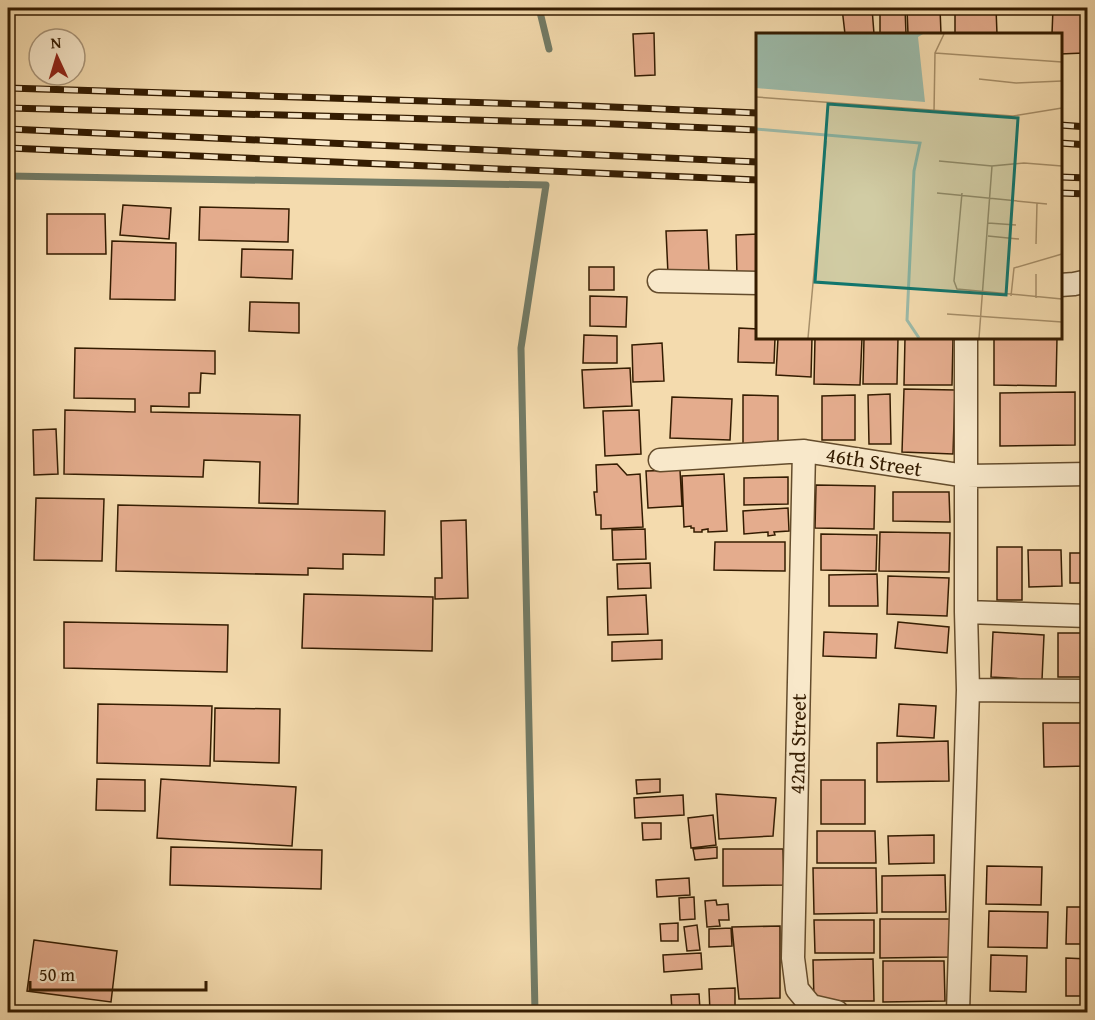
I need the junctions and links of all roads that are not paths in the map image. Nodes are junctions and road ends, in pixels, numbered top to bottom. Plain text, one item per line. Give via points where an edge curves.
1 (659, 281) dead end
2 (1088, 281) edge
3 (756, 284) edge
4 (1062, 285) edge
5 (966, 339) edge
6 (804, 451) junction
7 (660, 460) dead end
8 (1088, 474) edge
9 (966, 476) junction
10 (966, 612) junction
11 (1088, 616) edge
12 (968, 690) junction
13 (1088, 691) edge
14 (837, 1012) edge
15 (958, 1012) edge

1 - 3 street
2 - 4 street
5 - 9 street
6 - 7 street, 46th Street
6 - 9 street, 46th Street
6 - 14 street, 42nd Street via 794,958 797,989 811,1006
8 - 9 street, 46th Street
9 - 10 street
10 - 11 street
10 - 12 street
12 - 13 street
12 - 15 street

